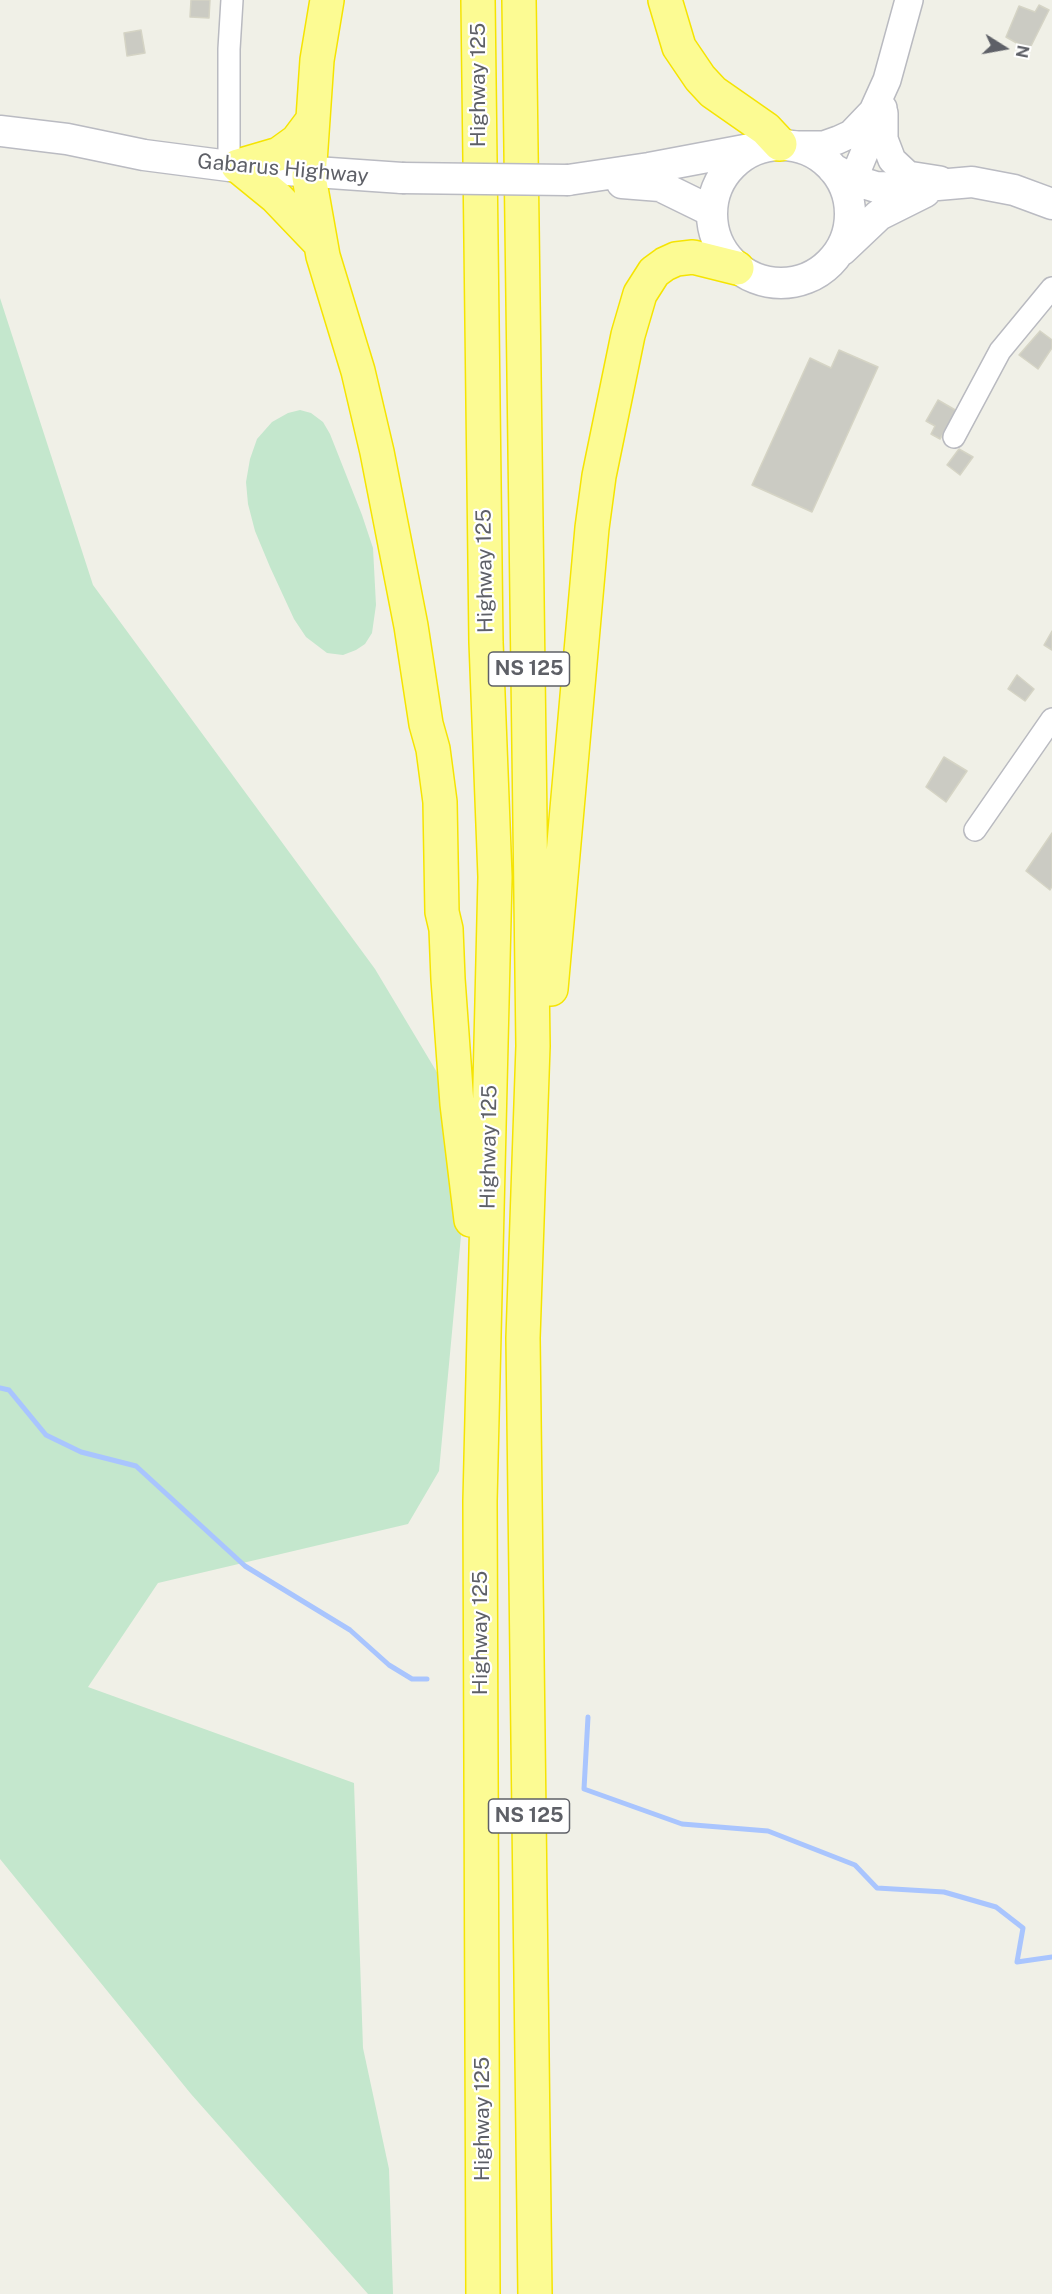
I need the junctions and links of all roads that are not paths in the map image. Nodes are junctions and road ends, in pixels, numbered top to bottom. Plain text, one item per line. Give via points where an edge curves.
1 (232, 0) edge
2 (327, 0) edge
3 (478, 0) edge
4 (519, 0) edge
5 (665, 0) edge
6 (909, 0) edge
7 (885, 93) junction
8 (312, 121) junction
9 (0, 131) edge
10 (780, 145) junction
11 (233, 166) junction
12 (309, 172) junction
13 (568, 180) junction
14 (957, 182) junction
15 (845, 183) junction
16 (1052, 204) edge
17 (712, 215) junction
18 (320, 243) junction
19 (834, 258) junction
20 (737, 268) junction
21 (1052, 288) edge
22 (954, 437) dead end
23 (1052, 719) edge
24 (975, 830) dead end
25 (485, 1335) junction
26 (523, 1338) junction
27 (483, 2164) junction
28 (468, 2294) edge
29 (483, 2294) edge
30 (535, 2294) edge

1 - 11 street via 229,49
2 - 8 highway
3 - 25 highway, Highway 125 / NS 125 via 486,618 495,877
4 - 26 highway, Highway 125 / NS 125 via 533,1046
5 - 10 highway via 679,47 700,78 713,92 766,129
6 - 7 street
7 - 10 street via 851,134 824,145
7 - 14 street via 884,140 892,160 918,178
7 - 15 street
8 - 11 highway via 297,141 279,154
8 - 12 highway
9 - 11 main road, Gabarus Highway via 67,139 144,156
10 - 13 main road, Gabarus Highway
10 - 15 main road via 815,153
10 - 17 main road via 745,154 727,170 716,191
11 - 12 main road, Gabarus Highway
11 - 18 highway via 276,197
12 - 13 main road, Gabarus Highway, bridge via 402,178
12 - 18 highway
13 - 17 main road, Gabarus Highway via 660,186
14 - 15 main road via 888,189
14 - 16 main road via 996,186
14 - 19 main road via 913,197 879,215
15 - 19 main road via 850,213 848,231
17 - 20 main road via 722,249
18 - 25 highway via 374,440 433,749 440,802 442,912 447,929 457,1104
19 - 20 main road via 816,274 793,282 769,282
20 - 26 highway via 713,260 683,257 654,272 635,308 617,384 599,476 589,564
21 - 22 street via 1000,351
23 - 24 street
25 - 27 highway, Highway 125 / NS 125 via 480,1501
26 - 30 highway, Highway 125 / NS 125
27 - 28 highway
27 - 29 highway, Highway 125 / NS 125

